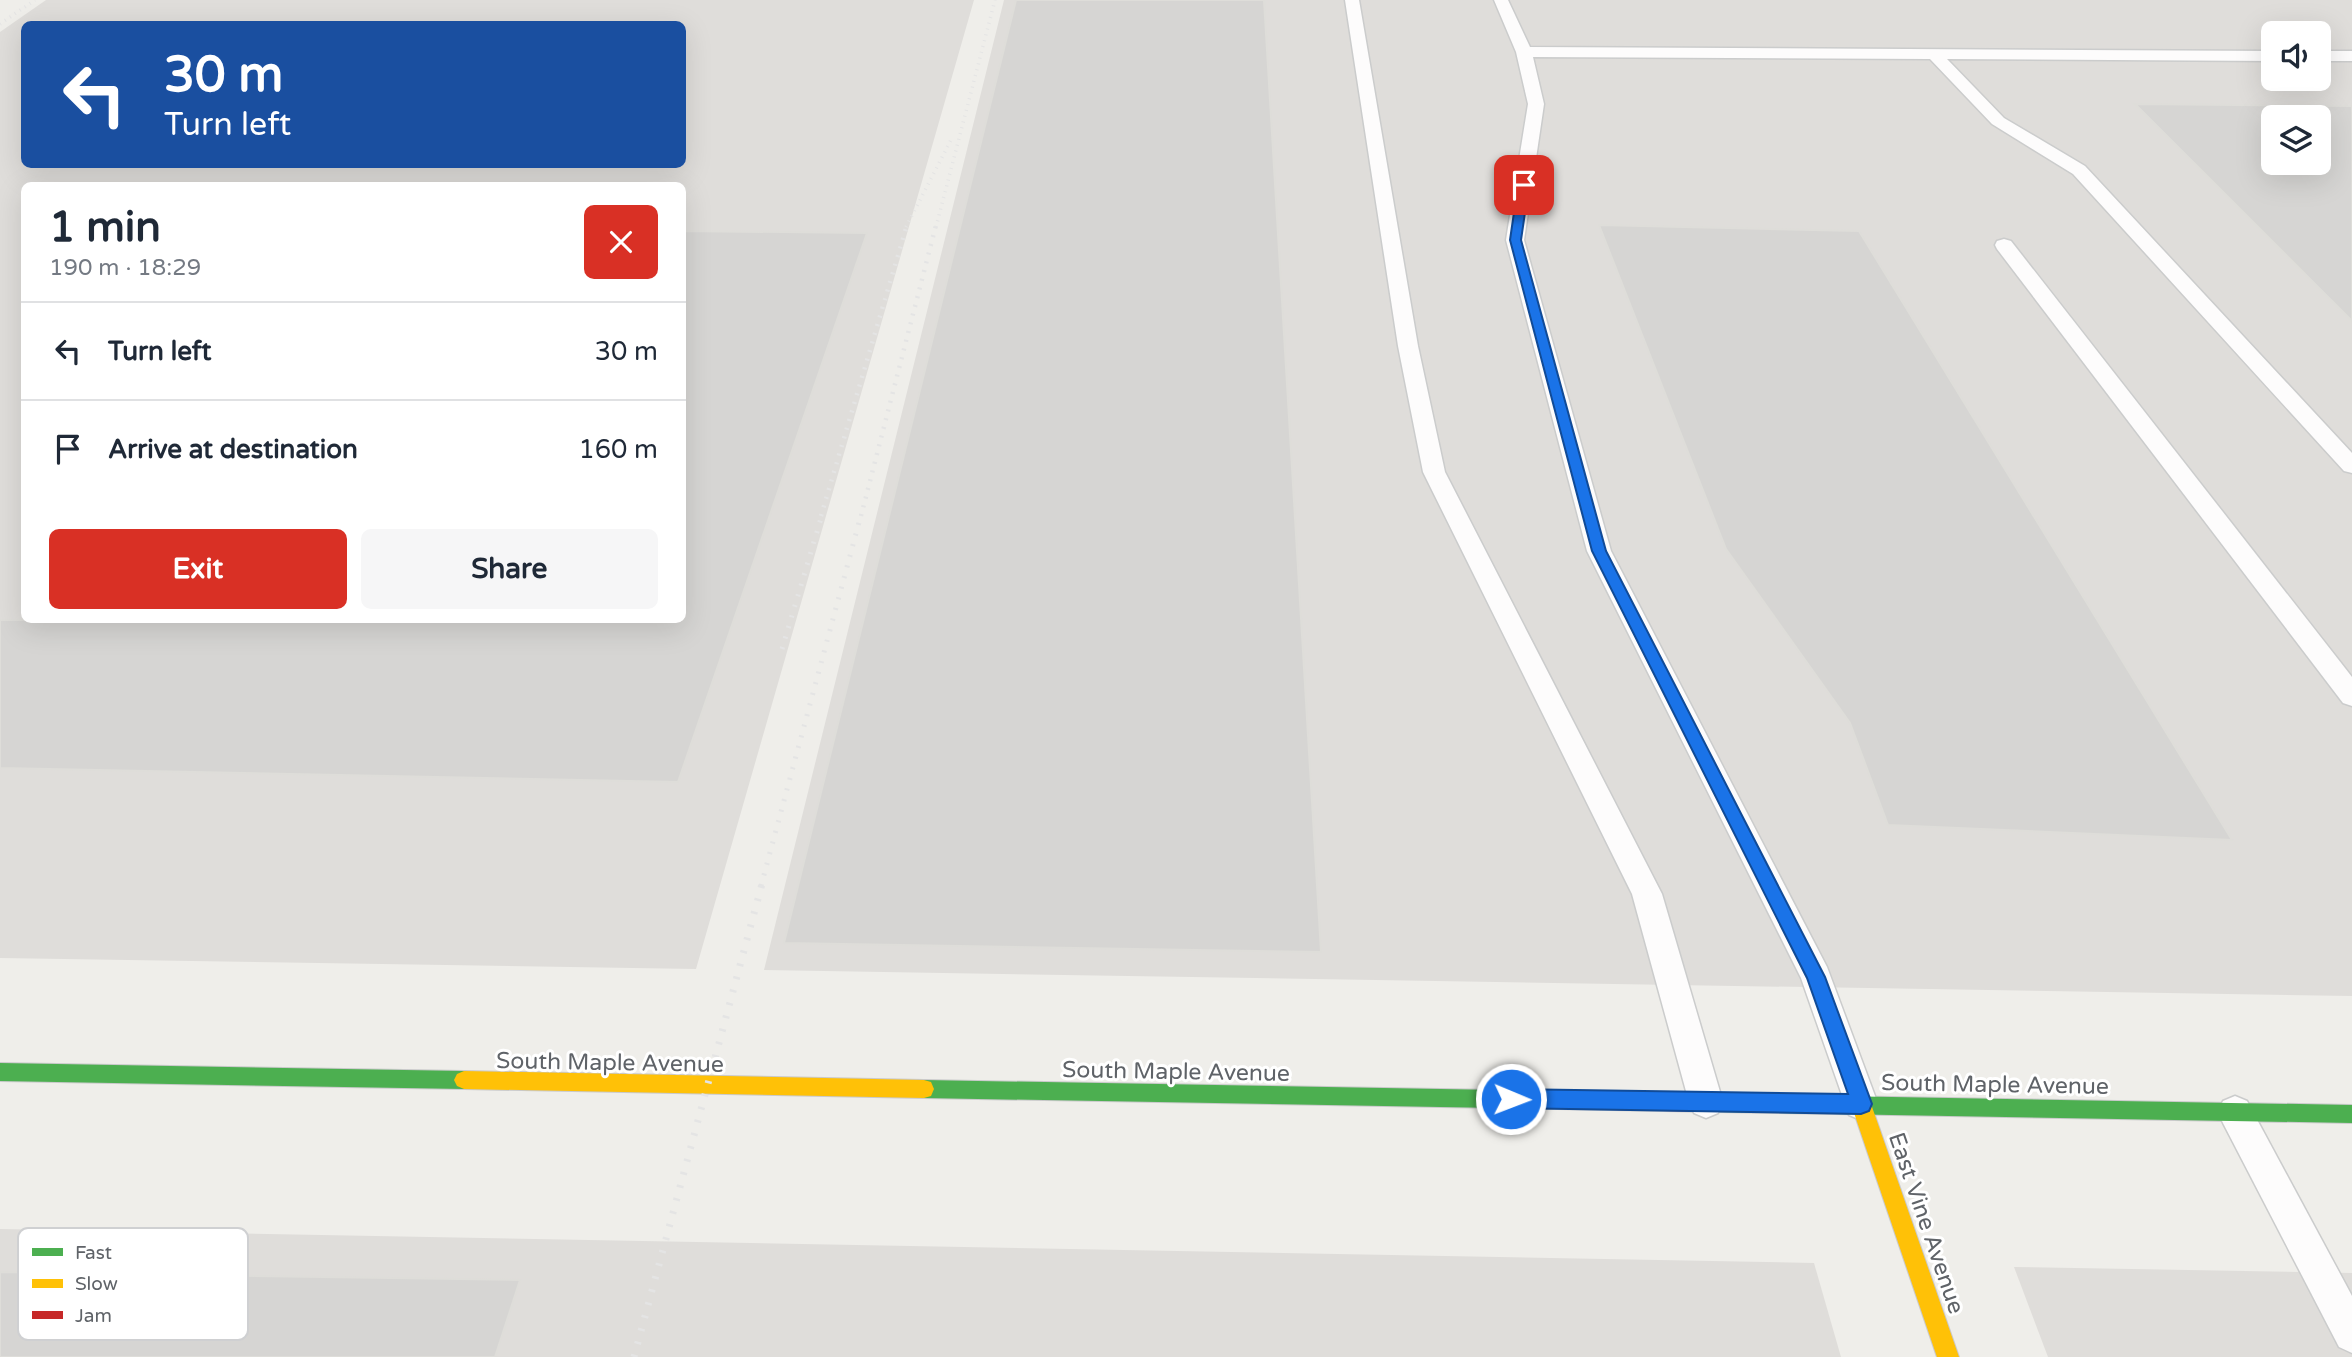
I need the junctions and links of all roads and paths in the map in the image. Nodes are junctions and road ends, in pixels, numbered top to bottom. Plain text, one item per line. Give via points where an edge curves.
1 (1352, 0) edge
2 (1501, 0) edge
3 (1524, 52) junction
4 (1935, 55) junction
5 (2261, 56) edge
6 (2331, 56) edge
7 (2352, 56) edge
8 (2004, 244) dead end
9 (2352, 466) edge
10 (2352, 696) edge
11 (0, 1072) edge
12 (1706, 1102) junction
13 (1861, 1104) junction
14 (2235, 1112) junction
15 (2352, 1114) edge
16 (2352, 1334) edge
17 (1948, 1357) edge

1 - 12 lane via 1408,346 1434,472 1647,894
2 - 3 lane
3 - 4 lane
3 - 13 lane via 1536,104 1515,240 1599,551 1816,977
4 - 5 lane
4 - 9 lane via 1998,121 2079,170
6 - 7 lane
8 - 10 lane
11 - 12 street, South Maple Avenue
12 - 13 street, South Maple Avenue
13 - 14 street, South Maple Avenue
13 - 17 street, East Vine Avenue
14 - 15 street, South Maple Avenue
14 - 16 lane

